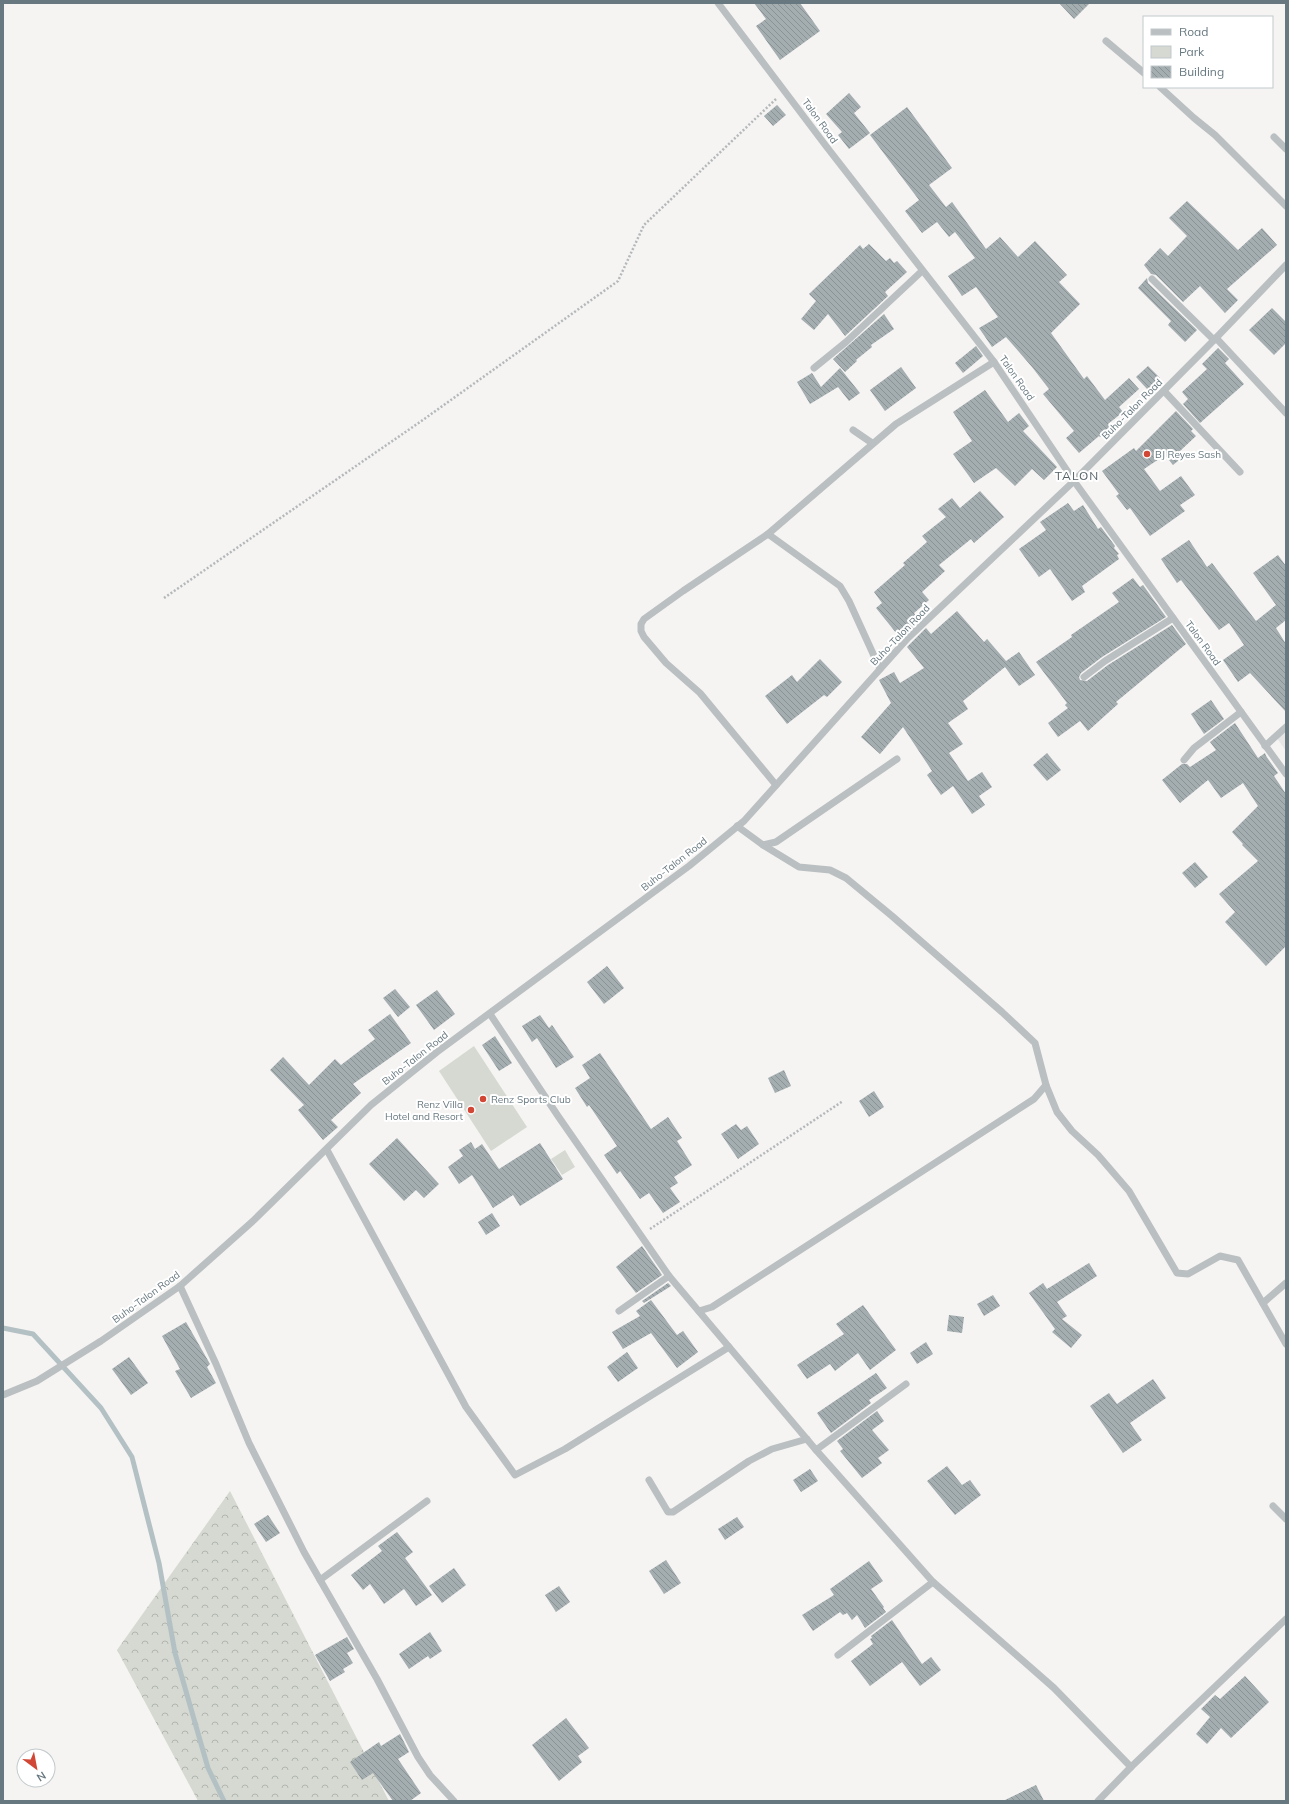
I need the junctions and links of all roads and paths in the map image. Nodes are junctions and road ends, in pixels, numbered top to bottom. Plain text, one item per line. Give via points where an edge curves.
1 (718, 3) edge
2 (1106, 41) dead end
3 (1143, 72) edge
4 (1161, 88) edge
5 (785, 91) junction
6 (1274, 137) dead end
7 (1286, 149) edge
8 (1286, 206) edge
9 (1286, 265) edge
10 (922, 271) junction
11 (1152, 279) dead end
12 (1215, 339) junction
13 (994, 362) junction
14 (814, 368) dead end
15 (1164, 391) junction
16 (1286, 413) edge
17 (853, 430) dead end
18 (872, 443) junction
19 (1240, 472) dead end
20 (1074, 481) junction
21 (768, 534) junction
22 (164, 598) dead end
23 (1173, 618) junction
24 (880, 669) junction
25 (1084, 677) dead end
26 (1241, 712) junction
27 (1286, 727) edge
28 (1265, 746) junction
29 (897, 759) dead end
30 (1184, 760) dead end
31 (1286, 774) edge
32 (776, 785) junction
33 (737, 826) junction
34 (763, 844) junction
35 (490, 1014) junction
36 (1046, 1085) junction
37 (843, 1102) dead end
38 (327, 1150) junction
39 (641, 1235) junction
40 (669, 1276) junction
41 (1286, 1283) edge
42 (180, 1286) junction
43 (1263, 1303) junction
44 (619, 1311) dead end
45 (699, 1311) junction
46 (1286, 1344) edge
47 (729, 1347) junction
48 (906, 1384) dead end
49 (3, 1395) edge
50 (807, 1440) junction
51 (816, 1450) junction
52 (648, 1480) dead end
53 (427, 1501) dead end
54 (1274, 1506) dead end
55 (1286, 1519) edge
56 (320, 1580) junction
57 (933, 1582) junction
58 (1286, 1619) edge
59 (838, 1655) dead end
60 (1131, 1767) junction
61 (454, 1801) edge
62 (1098, 1801) edge

1 - 5 street, Talon Road
2 - 3 street
4 - 8 street via 1215,135
5 - 10 street, Talon Road
5 - 22 path via 644,224 618,281 420,422
6 - 7 street
9 - 12 street, Buho-Talon Road
10 - 13 street, Talon Road
10 - 14 street via 851,338
11 - 12 street
12 - 15 street, Buho-Talon Road
12 - 16 street
13 - 18 street via 896,424
13 - 20 street, Talon Road
15 - 19 street
15 - 20 street, Buho-Talon Road
17 - 18 street
18 - 21 street
20 - 23 street, Talon Road
20 - 24 street, Buho-Talon Road via 908,638
21 - 24 street via 840,586
21 - 32 street via 644,620 641,631 666,663 700,693
23 - 25 street
23 - 26 street, Talon Road
24 - 32 street, Buho-Talon Road
26 - 28 street, Talon Road
26 - 30 street via 1194,748
27 - 28 street
28 - 31 street, Talon Road
29 - 34 street via 776,842
32 - 33 street, Buho-Talon Road
33 - 34 street
33 - 35 street, Buho-Talon Road via 672,879
34 - 36 street via 799,867 830,870 846,878 892,916 1035,1044
35 - 38 street, Buho-Talon Road via 437,1052 371,1105
35 - 39 street
36 - 43 street via 1057,1112 1129,1191 1177,1273 1188,1274 1220,1256 1238,1260
36 - 45 street via 1034,1099 718,1303
37 - 39 path
38 - 42 street, Buho-Talon Road
38 - 47 street via 466,1407 515,1475 565,1449
39 - 40 street
40 - 44 street
40 - 45 street
41 - 43 street
42 - 49 street, Buho-Talon Road via 101,1341 37,1381
42 - 56 street via 249,1443
43 - 46 street
45 - 47 street
47 - 50 street
48 - 51 street
50 - 51 street
50 - 52 street via 772,1449 748,1461 673,1512 668,1512
51 - 57 street
53 - 56 street
54 - 55 street
56 - 61 street via 418,1757 430,1775
57 - 59 street
57 - 60 street via 1054,1688
58 - 60 street
60 - 62 street

